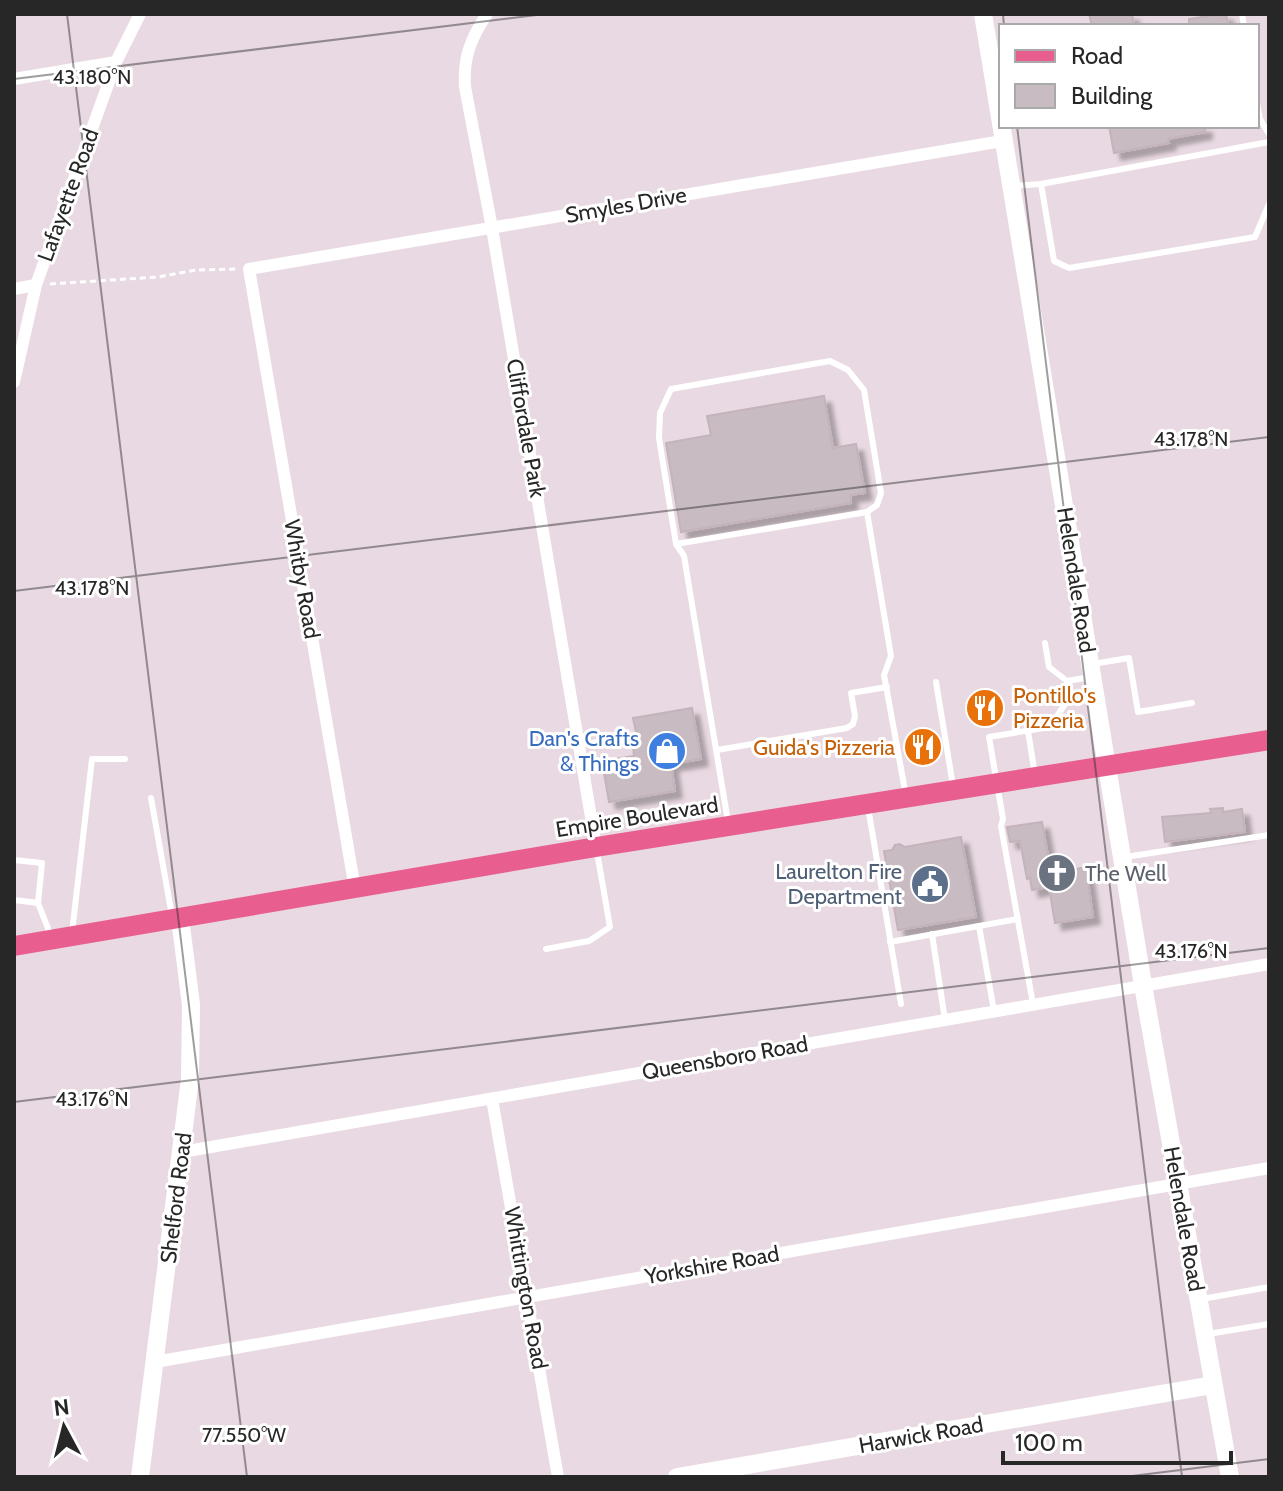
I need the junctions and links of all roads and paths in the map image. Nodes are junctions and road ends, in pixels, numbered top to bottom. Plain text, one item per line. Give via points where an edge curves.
1 (140, 14) edge
2 (487, 14) edge
3 (983, 14) edge
4 (116, 62) junction
5 (14, 79) edge
6 (1259, 114) edge
7 (999, 121) edge
8 (1000, 128) edge
9 (1269, 134) edge
10 (1002, 141) junction
11 (1269, 142) edge
12 (1041, 184) junction
13 (1010, 186) junction
14 (1269, 204) edge
15 (492, 228) junction
16 (249, 269) junction
17 (36, 285) junction
18 (14, 289) edge
19 (14, 382) edge
20 (867, 512) junction
21 (676, 544) junction
22 (1045, 643) dead end
23 (1091, 671) junction
24 (1067, 681) junction
25 (936, 682) dead end
26 (887, 687) junction
27 (1192, 703) dead end
28 (1028, 731) junction
29 (631, 737) dead end
30 (1269, 740) edge
31 (579, 745) junction
32 (717, 750) junction
33 (125, 759) dead end
34 (1106, 765) junction
35 (1035, 777) junction
36 (996, 783) junction
37 (954, 790) junction
38 (151, 798) dead end
39 (906, 798) junction
40 (868, 804) junction
41 (729, 826) junction
42 (1269, 835) edge
43 (596, 847) junction
44 (1122, 858) junction
45 (14, 860) edge
46 (355, 889) junction
47 (14, 900) edge
48 (38, 903) junction
49 (176, 918) junction
50 (1018, 919) junction
51 (979, 926) junction
52 (932, 934) junction
53 (62, 938) junction
54 (890, 942) junction
55 (14, 946) edge
56 (546, 949) dead end
57 (1269, 964) edge
58 (1143, 985) junction
59 (901, 1004) dead end
60 (1033, 1004) junction
61 (994, 1011) junction
62 (945, 1020) junction
63 (492, 1099) junction
64 (182, 1152) junction
65 (1269, 1168) edge
66 (1177, 1184) junction
67 (1269, 1287) edge
68 (527, 1297) junction
69 (1198, 1299) junction
70 (1269, 1324) edge
71 (1204, 1334) junction
72 (155, 1362) junction
73 (1213, 1385) junction
74 (140, 1477) edge
75 (558, 1477) edge
76 (677, 1477) edge
77 (1230, 1477) edge

1 - 4 street, Lafayette Road
2 - 15 street, Cliffordale Park via 469,45 464,71
3 - 7 street, Helendale Road
4 - 5 street
4 - 17 street, Lafayette Road
6 - 9 lane
8 - 10 street, Helendale Road
10 - 13 street, Helendale Road
10 - 15 street, Smyles Drive
11 - 12 lane
12 - 13 lane
12 - 14 lane via 1054,261 1069,268 1255,237
13 - 23 street, Helendale Road
15 - 16 street, Smyles Drive
15 - 31 street, Cliffordale Park
16 - 17 path
16 - 46 street, Whitby Road
17 - 18 street
17 - 19 street, Lafayette Road
20 - 21 lane
20 - 21 lane via 881,493 864,390 848,370 830,361 671,389 660,413 659,438
20 - 26 lane via 891,656 884,675
21 - 32 lane via 684,556
22 - 24 lane via 1049,667
23 - 24 lane
23 - 27 lane via 1129,658 1138,712
23 - 34 street, Helendale Road
24 - 28 lane via 1067,701 1050,727
25 - 37 lane
26 - 32 lane via 851,693 855,716 847,728
26 - 39 lane
28 - 35 lane
28 - 36 lane via 989,737
29 - 31 lane
30 - 34 main road, Empire Boulevard
31 - 43 street, Cliffordale Park
32 - 41 lane
33 - 53 lane via 92,759
34 - 35 main road, Empire Boulevard
34 - 44 street, Helendale Road
35 - 36 main road, Empire Boulevard
36 - 37 main road, Empire Boulevard
36 - 50 lane
37 - 39 main road, Empire Boulevard
38 - 49 lane
39 - 40 main road, Empire Boulevard
40 - 41 main road, Empire Boulevard
40 - 54 lane
41 - 43 main road, Empire Boulevard
42 - 44 lane
43 - 46 main road, Empire Boulevard
43 - 56 lane via 610,927 589,941
44 - 58 street, Helendale Road
45 - 48 lane via 42,863
46 - 49 main road, Empire Boulevard
47 - 48 lane
48 - 53 lane
49 - 53 main road, Empire Boulevard
49 - 64 street, Shelford Road via 188,970 192,1046
50 - 51 lane
50 - 60 lane
51 - 52 lane
51 - 61 lane
52 - 54 lane
52 - 62 lane
53 - 55 main road, Empire Boulevard
54 - 59 lane
57 - 58 street, Queensboro Road
58 - 60 street, Queensboro Road
58 - 66 street, Helendale Road
60 - 61 street, Queensboro Road
61 - 62 street, Queensboro Road
62 - 63 street, Queensboro Road
63 - 64 street, Queensboro Road
63 - 68 street, Whittington Road
64 - 72 street, Shelford Road
65 - 66 street, Yorkshire Road
66 - 68 street, Yorkshire Road
66 - 69 street, Helendale Road
67 - 69 lane
68 - 72 street, Yorkshire Road
68 - 75 street, Whittington Road
69 - 71 street, Helendale Road
70 - 71 lane
71 - 73 street, Helendale Road
72 - 74 street, Shelford Road
73 - 76 street, Harwick Road
73 - 77 street, Helendale Road

